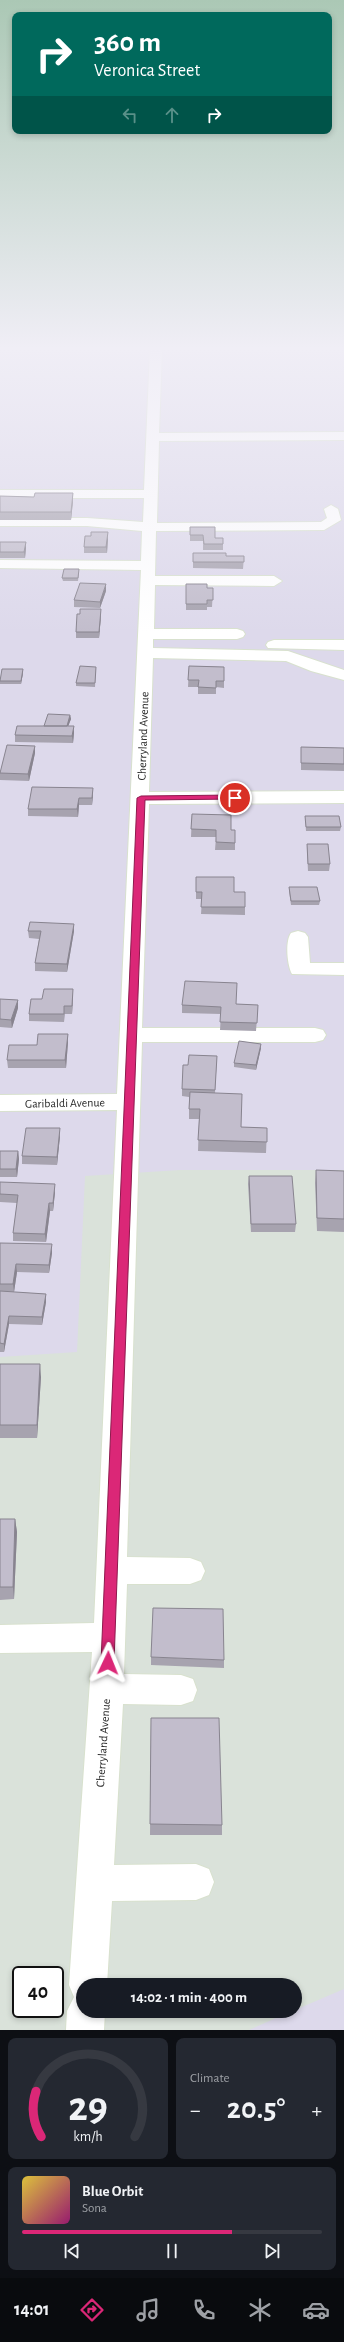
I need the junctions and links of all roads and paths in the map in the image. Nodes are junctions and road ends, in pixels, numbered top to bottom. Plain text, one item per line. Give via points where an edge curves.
1 (154, 444) edge
2 (0, 483) edge
3 (0, 494) edge
4 (90, 494) junction
5 (118, 494) junction
6 (152, 494) junction
7 (331, 509) dead end
8 (0, 522) edge
9 (87, 522) junction
10 (114, 525) junction
11 (151, 527) junction
12 (0, 564) edge
13 (149, 573) junction
14 (274, 581) dead end
15 (237, 634) dead end
16 (344, 644) edge
17 (146, 645) junction
18 (344, 675) edge
19 (344, 797) edge
20 (141, 798) junction
21 (298, 937) dead end
22 (344, 969) edge
23 (132, 1035) junction
24 (315, 1035) dead end
25 (129, 1102) junction
26 (0, 1103) edge
27 (112, 1570) junction
28 (190, 1571) dead end
29 (109, 1637) junction
30 (0, 1639) edge
31 (106, 1689) junction
32 (181, 1690) dead end
33 (196, 1882) dead end
34 (94, 1883) junction
35 (88, 1978) edge
36 (86, 2018) edge
37 (85, 2030) edge

1 - 6 street, Cherryland Avenue
2 - 5 street via 99,484
3 - 4 street
4 - 5 street
4 - 9 street
5 - 6 street
5 - 10 street
6 - 11 street, Cherryland Avenue
7 - 11 street via 334,520 324,526
8 - 9 street
9 - 10 street
10 - 11 street
11 - 13 street, Cherryland Avenue
12 - 13 street
13 - 14 street
13 - 17 street, Cherryland Avenue
15 - 17 street
16 - 17 street
17 - 18 street via 284,655
17 - 20 street, Cherryland Avenue
19 - 20 street
20 - 23 street, Cherryland Avenue
21 - 22 street via 300,969
23 - 24 street
23 - 25 street, Cherryland Avenue
25 - 26 street, Garibaldi Avenue
25 - 27 street, Cherryland Avenue
27 - 28 street
27 - 29 street, Cherryland Avenue
29 - 30 street
29 - 31 street, Cherryland Avenue
31 - 32 street
31 - 34 street, Cherryland Avenue
33 - 34 street
34 - 35 street, Cherryland Avenue
36 - 37 street

